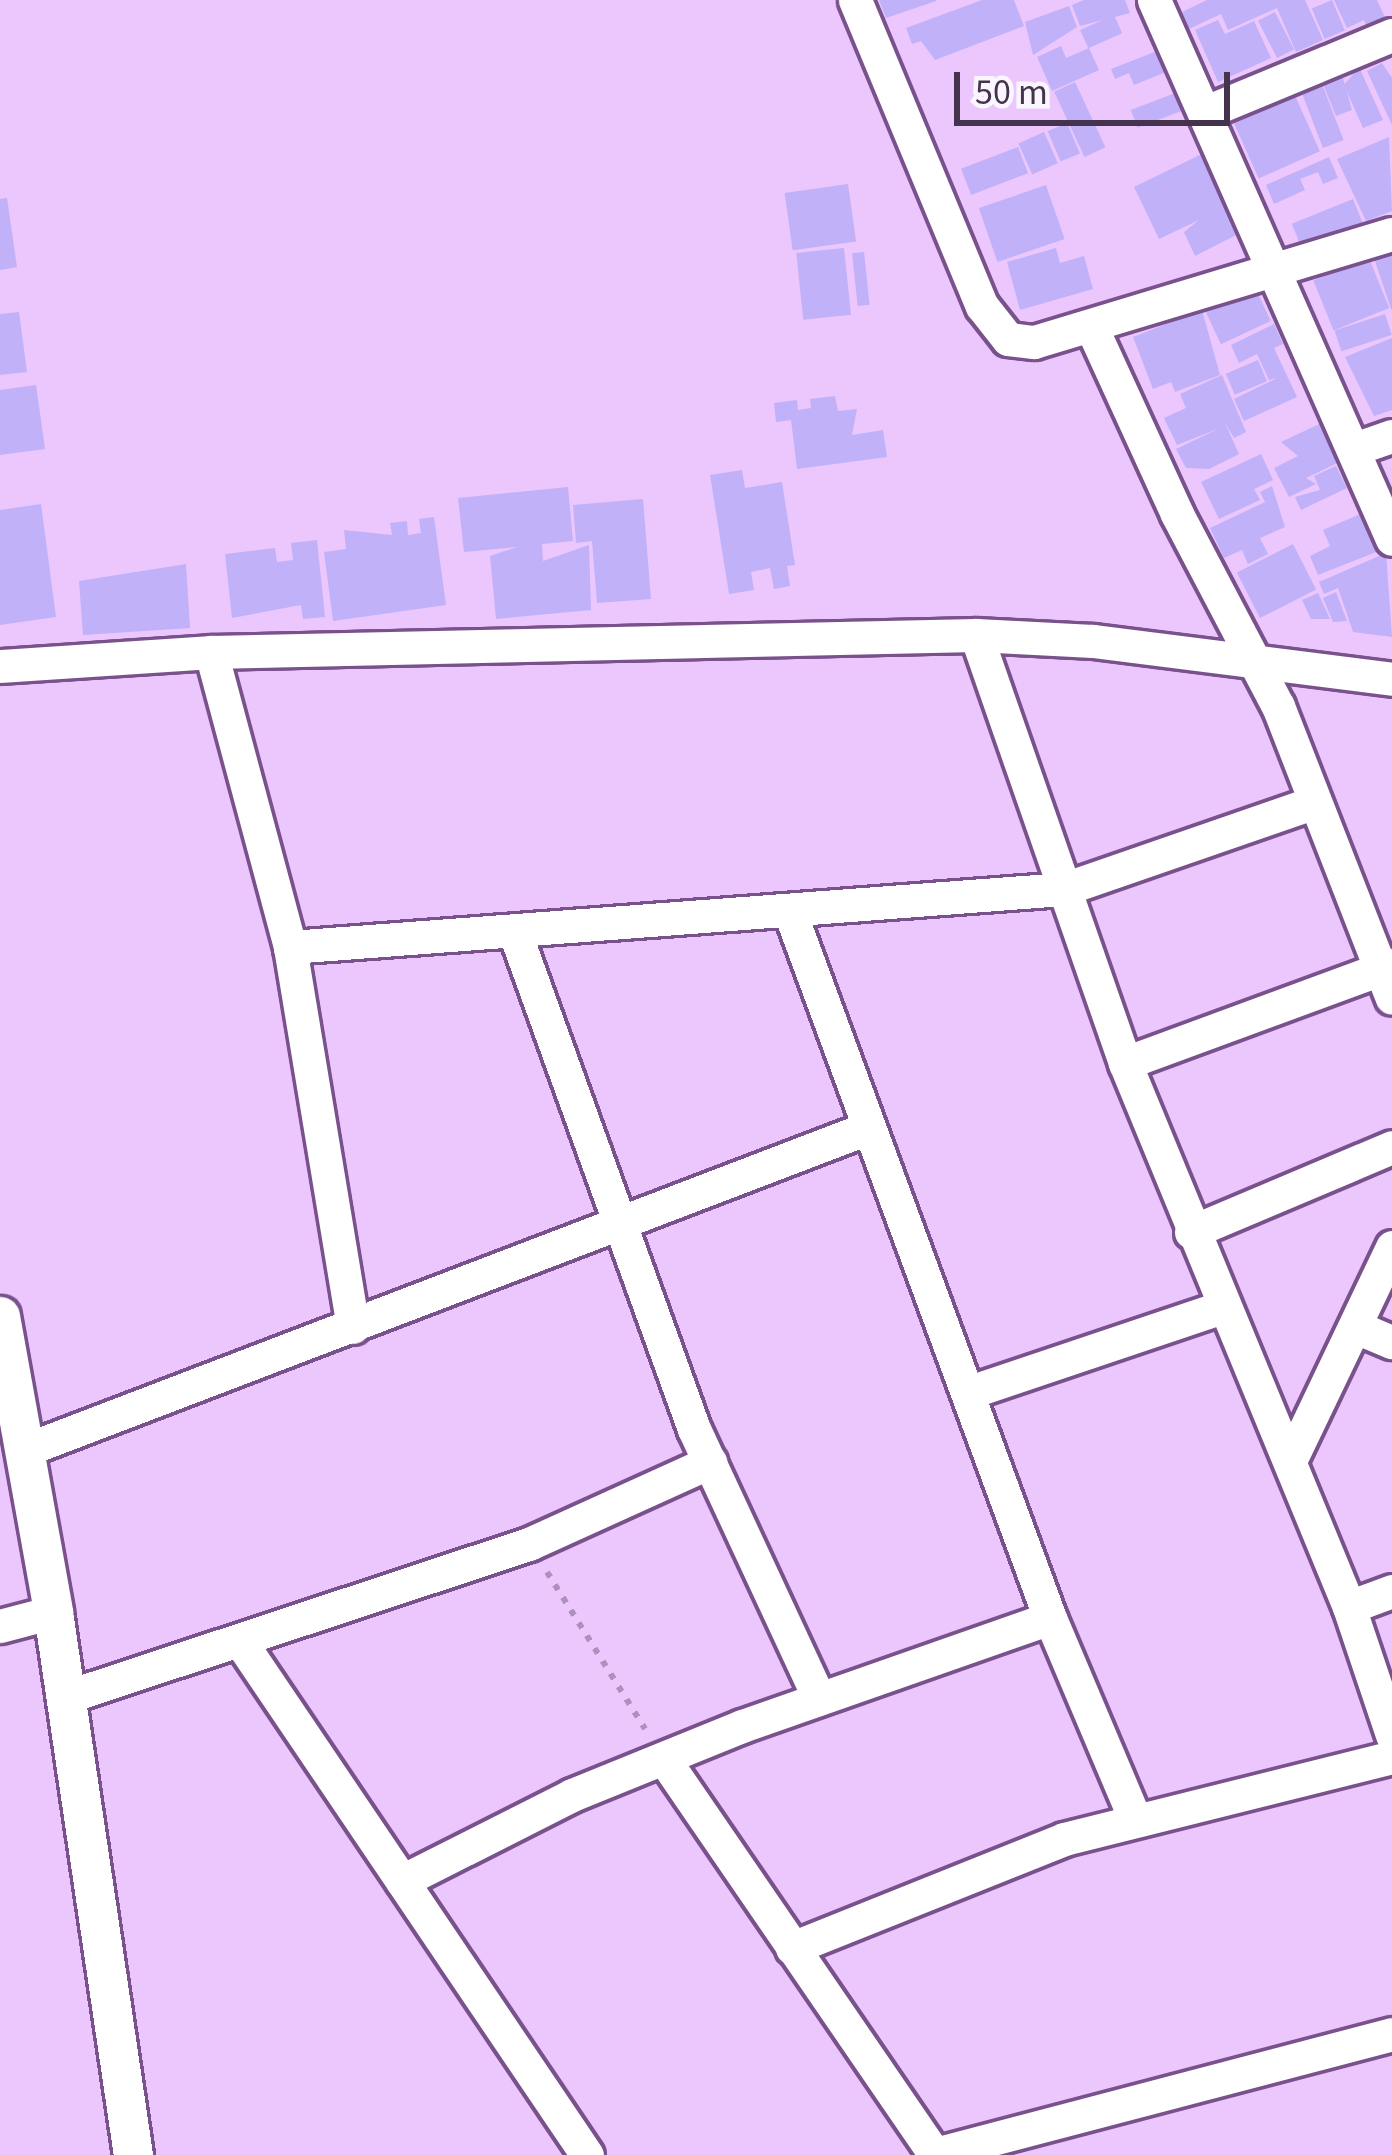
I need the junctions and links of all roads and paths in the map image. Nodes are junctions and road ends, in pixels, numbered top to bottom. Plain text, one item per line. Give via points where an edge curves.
1 (856, 0) edge
2 (1154, 0) edge
3 (1392, 35) edge
4 (1206, 112) junction
5 (1392, 234) edge
6 (1275, 271) junction
7 (1090, 326) junction
8 (1392, 436) edge
9 (1357, 448) junction
10 (1392, 538) edge
11 (976, 634) junction
12 (211, 652) junction
13 (1255, 661) junction
14 (0, 666) edge
15 (1392, 679) edge
16 (1312, 802) junction
17 (1064, 889) junction
18 (791, 915) junction
19 (515, 933) junction
20 (290, 947) junction
21 (1388, 978) edge
22 (1125, 1063) junction
23 (868, 1128) junction
24 (1392, 1147) edge
25 (626, 1226) junction
26 (1191, 1232) junction
27 (1392, 1247) edge
28 (1222, 1306) junction
29 (0, 1316) edge
30 (1356, 1327) junction
31 (353, 1328) junction
32 (1392, 1342) edge
33 (970, 1392) junction
34 (16, 1437) edge
35 (1290, 1461) junction
36 (710, 1462) junction
37 (529, 1544) junction
38 (1392, 1591) edge
39 (1349, 1607) junction
40 (53, 1612) junction
41 (1050, 1618) junction
42 (0, 1625) edge
43 (240, 1641) junction
44 (66, 1697) junction
45 (820, 1698) junction
46 (1392, 1735) edge
47 (1392, 1757) edge
48 (666, 1762) junction
49 (1134, 1817) junction
50 (402, 1881) junction
51 (793, 1948) junction
52 (1392, 2034) edge
53 (935, 2154) edge
54 (133, 2155) edge
55 (587, 2155) edge

1 - 7 street via 988,321 1020,344
2 - 4 street
3 - 4 street
4 - 6 street
5 - 6 street
6 - 7 street
6 - 9 street
7 - 13 street
8 - 9 street
9 - 10 street
11 - 12 street
11 - 13 street
11 - 17 street
12 - 14 street
12 - 20 street
13 - 15 street
13 - 16 street
16 - 17 street
16 - 21 street
17 - 18 street
17 - 22 street
18 - 19 street
18 - 23 street
19 - 20 street
19 - 25 street
20 - 31 street
21 - 22 street
22 - 26 street
23 - 25 street
23 - 33 street
24 - 26 street
25 - 31 street
25 - 36 street
26 - 28 street
27 - 30 street
28 - 33 street
28 - 35 street
29 - 34 street
30 - 32 street
30 - 35 street
31 - 34 street
33 - 41 street
34 - 40 street
35 - 39 street
36 - 37 street
36 - 45 street
37 - 43 street
37 - 48 path
38 - 39 street
39 - 46 street
40 - 42 street
40 - 44 street
41 - 45 street
41 - 49 street
43 - 44 street
43 - 50 street
44 - 54 street
45 - 48 street
47 - 49 street
48 - 50 street via 572,1795
48 - 51 street
49 - 51 street via 942,1882
50 - 55 street
51 - 53 street
52 - 53 street

